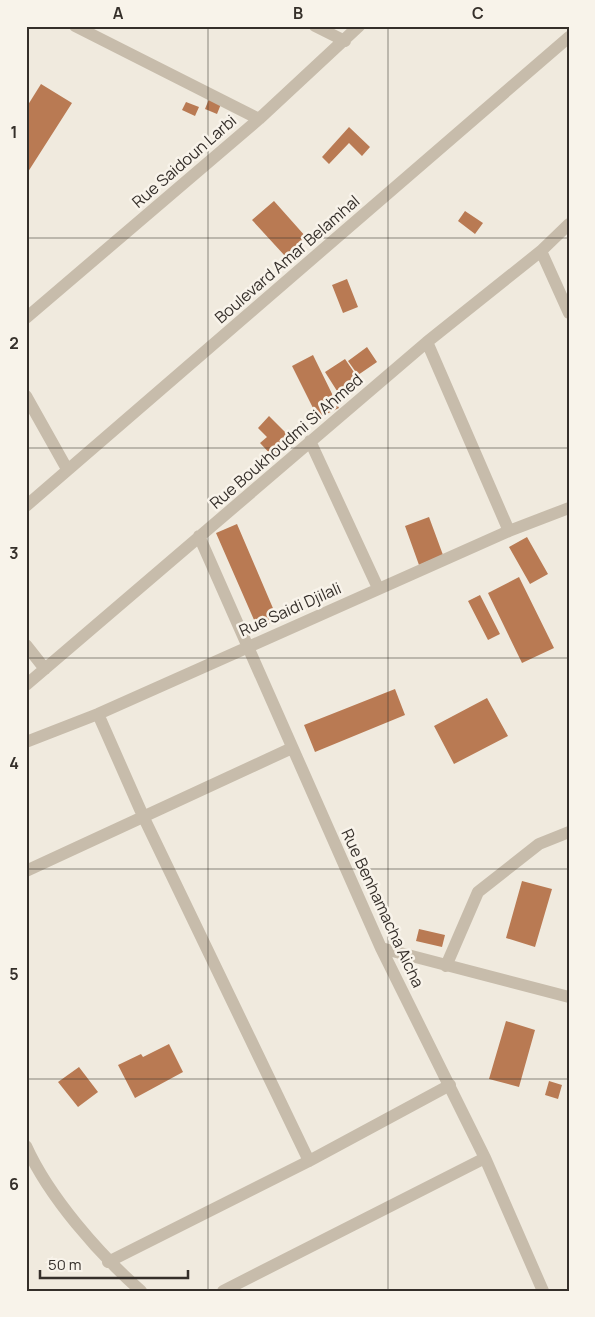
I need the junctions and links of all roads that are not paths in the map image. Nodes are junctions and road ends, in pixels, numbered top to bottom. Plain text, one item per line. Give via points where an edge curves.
1 (75, 26) edge
2 (316, 26) edge
3 (359, 26) edge
4 (569, 37) edge
5 (345, 41) junction
6 (258, 118) junction
7 (569, 224) edge
8 (541, 251) junction
9 (569, 313) edge
10 (26, 318) edge
11 (427, 342) junction
12 (26, 396) edge
13 (310, 441) junction
14 (67, 469) junction
15 (26, 506) edge
16 (569, 508) edge
17 (509, 531) junction
18 (199, 536) junction
19 (378, 588) junction
20 (26, 645) edge
21 (248, 645) junction
22 (45, 669) junction
23 (26, 685) edge
24 (98, 714) junction
25 (26, 742) edge
26 (292, 748) junction
27 (143, 816) junction
28 (569, 832) edge
29 (26, 871) edge
30 (382, 948) junction
31 (446, 966) junction
32 (569, 997) edge
33 (450, 1085) junction
34 (26, 1146) edge
35 (485, 1158) junction
36 (309, 1161) junction
37 (108, 1262) junction
38 (141, 1291) edge
39 (223, 1291) edge
40 (543, 1291) edge

1 - 6 street
2 - 5 street
3 - 5 street, Rue Saidoun Larbi
4 - 14 street, Boulevard Amar Belamhal
5 - 6 street, Rue Saidoun Larbi
6 - 10 street, Rue Saidoun Larbi
7 - 8 street, Rue Boukhoudmi Si Ahmed
8 - 9 street
8 - 11 street, Rue Boukhoudmi Si Ahmed
11 - 13 street, Rue Boukhoudmi Si Ahmed
11 - 17 street
12 - 14 street
13 - 18 street, Rue Boukhoudmi Si Ahmed
13 - 19 street
14 - 15 street, Boulevard Amar Belamhal
16 - 17 street, Rue Saidi Djilali
17 - 19 street, Rue Saidi Djilali
18 - 21 street, Rue Benhamacha Aicha
18 - 22 street, Rue Boukhoudmi Si Ahmed
19 - 21 street, Rue Saidi Djilali
20 - 22 street
21 - 24 street, Rue Saidi Djilali
21 - 26 street, Rue Benhamacha Aicha
22 - 23 street, Rue Boukhoudmi Si Ahmed
24 - 25 street, Rue Saidi Djilali
24 - 27 street
26 - 27 street
26 - 30 street, Rue Benhamacha Aicha
27 - 29 street
27 - 36 street
28 - 31 street via 539,844 478,892
30 - 31 street
30 - 33 street, Rue Benhamacha Aicha
31 - 32 street
33 - 35 street, Rue Benhamacha Aicha
33 - 36 street
34 - 37 street via 38,1172
35 - 39 street
35 - 40 street, Rue Benhamacha Aicha
36 - 37 street
37 - 38 street

